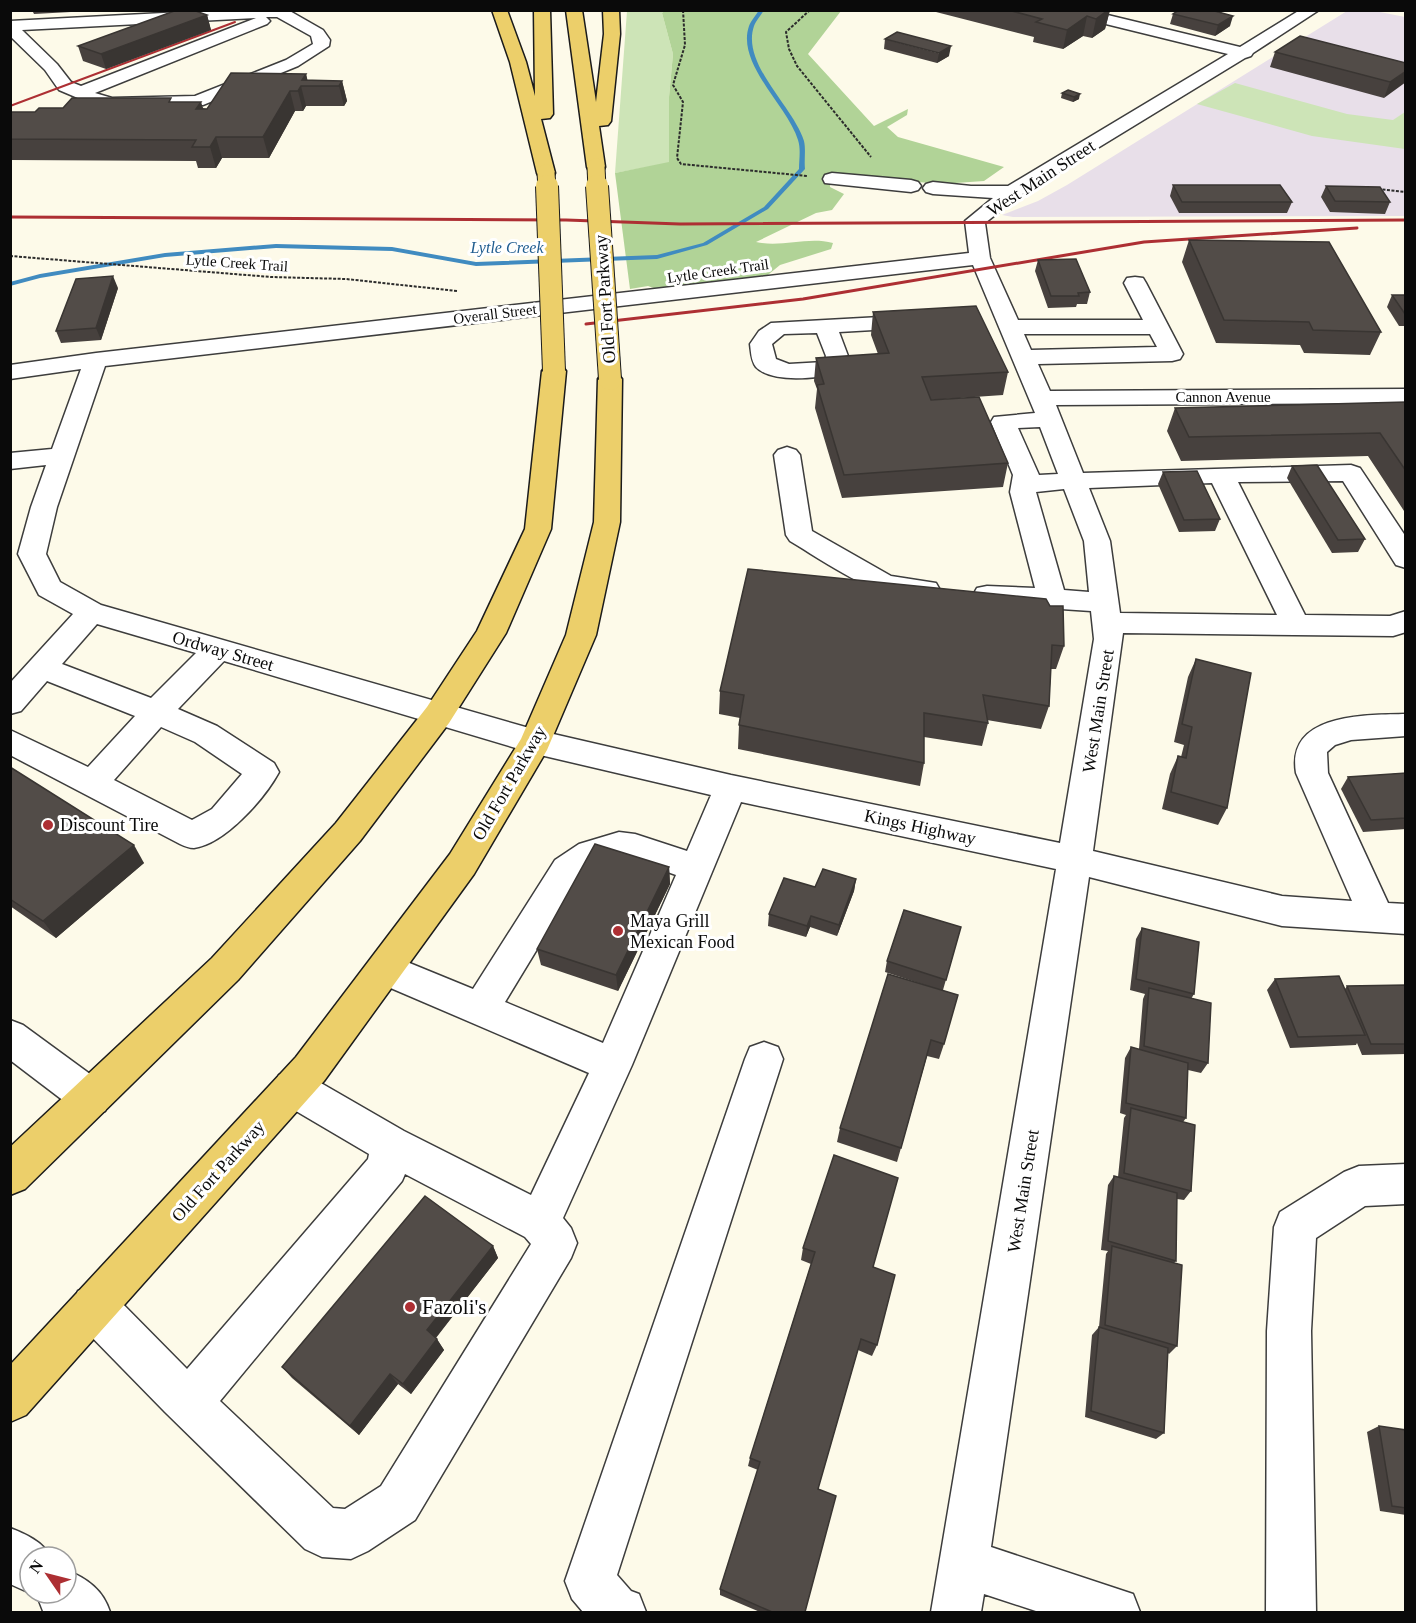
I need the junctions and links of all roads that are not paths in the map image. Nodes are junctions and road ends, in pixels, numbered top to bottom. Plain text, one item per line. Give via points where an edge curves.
1 (16, 10) edge
2 (499, 10) edge
3 (542, 10) edge
4 (574, 10) edge
5 (611, 10) edge
6 (1066, 10) edge
7 (1312, 10) edge
8 (280, 11) edge
9 (10, 16) edge
10 (10, 26) edge
11 (1185, 31) junction
12 (1210, 34) edge
13 (1245, 53) junction
14 (79, 93) junction
15 (596, 167) junction
16 (546, 173) junction
17 (832, 179) road end
18 (911, 186) road end
19 (933, 188) dead end
20 (1012, 192) junction
21 (980, 258) junction
22 (1135, 283) dead end
23 (934, 321) edge
24 (999, 321) junction
25 (826, 326) dead end
26 (1158, 327) junction
27 (1023, 357) junction
28 (96, 360) junction
29 (10, 372) edge
30 (1404, 398) edge
31 (1045, 408) junction
32 (787, 455) dead end
33 (62, 456) junction
34 (10, 461) edge
35 (1221, 475) junction
36 (1075, 482) junction
37 (1024, 483) junction
38 (27, 540) edge
39 (1406, 559) edge
40 (1052, 599) junction
41 (91, 612) junction
42 (1106, 613) junction
43 (1406, 621) edge
44 (1296, 625) junction
45 (218, 650) junction
46 (42, 668) junction
47 (10, 704) edge
48 (156, 712) junction
49 (438, 715) junction
50 (1406, 725) edge
51 (10, 741) edge
52 (536, 742) junction
53 (92, 784) junction
54 (731, 787) junction
55 (1075, 860) junction
56 (697, 868) junction
57 (1391, 918) edge
58 (385, 969) junction
59 (480, 1010) junction
60 (10, 1037) edge
61 (764, 1059) dead end
62 (613, 1065) junction
63 (292, 1088) junction
64 (91, 1098) junction
65 (390, 1145) junction
66 (10, 1175) edge
67 (1406, 1184) edge
68 (540, 1222) junction
69 (94, 1307) junction
70 (181, 1396) junction
71 (10, 1399) edge
72 (964, 1563) junction
73 (621, 1612) edge
74 (956, 1612) edge
75 (1115, 1612) edge
76 (1290, 1612) edge

1 - 9 street
2 - 16 main road via 518,62
3 - 16 main road
4 - 15 main road, Old Fort Parkway
5 - 15 main road via 612,34
6 - 11 street
7 - 13 street, West Main Street
8 - 10 street
8 - 14 street
8 - 14 street via 317,33 321,46 292,63 188,103 112,103
10 - 14 street via 51,66 65,86
11 - 12 street
11 - 13 street
13 - 20 street, West Main Street
15 - 52 main road, Old Fort Parkway, bridge via 610,379 607,522 581,635
16 - 49 main road, bridge via 554,371 538,529 491,633
17 - 18 street
19 - 20 street
20 - 21 street, West Main Street via 975,221
21 - 24 street, West Main Street
21 - 28 street, Overall Street
22 - 26 street
23 - 25 street
24 - 26 street
24 - 27 street, West Main Street
26 - 27 street via 1173,354
27 - 31 street, West Main Street
28 - 29 street, Overall Street
28 - 33 street
30 - 31 street, Cannon Avenue
31 - 36 street, West Main Street
31 - 37 street, Cannon Avenue via 1003,422 1026,475
32 - 40 street via 799,535 884,584 959,594
33 - 34 street
33 - 38 street
35 - 36 street
35 - 39 street via 1351,473
35 - 44 street
36 - 37 street
36 - 42 street, West Main Street via 1097,541
37 - 40 street via 1023,492
38 - 41 street, Ordway Street via 49,588
40 - 42 street
41 - 45 street, Ordway Street
41 - 46 street
42 - 44 street
42 - 55 street, West Main Street via 1109,639
43 - 44 street via 1393,626
45 - 48 street
45 - 49 street, Ordway Street
46 - 47 street
46 - 48 street
48 - 53 street
48 - 53 street via 206,734 263,772 224,818 192,835
49 - 52 street, Kings Highway
49 - 64 main road via 348,832 233,960
50 - 57 street via 1345,730 1315,744 1310,754 1312,773
51 - 53 street
52 - 54 street, Kings Highway
52 - 58 main road, Old Fort Parkway via 462,864
54 - 55 street, Kings Highway
54 - 56 street
55 - 57 street, Kings Highway via 1282,911
55 - 72 street, West Main Street
56 - 59 street via 619,845 575,864 567,870
56 - 62 street
58 - 59 street
58 - 63 main road, Old Fort Parkway
59 - 62 street
60 - 64 street
61 - 73 street via 590,1581 613,1609
62 - 68 street
63 - 65 street
63 - 69 main road, Old Fort Parkway
64 - 66 main road
65 - 68 street
65 - 70 street via 388,1167 200,1390
67 - 76 street via 1359,1186 1295,1227 1289,1331
68 - 70 street via 556,1243 417,1473 398,1503 351,1534 322,1532
69 - 70 street
69 - 71 main road, Old Fort Parkway
72 - 74 street, West Main Street
72 - 75 street

